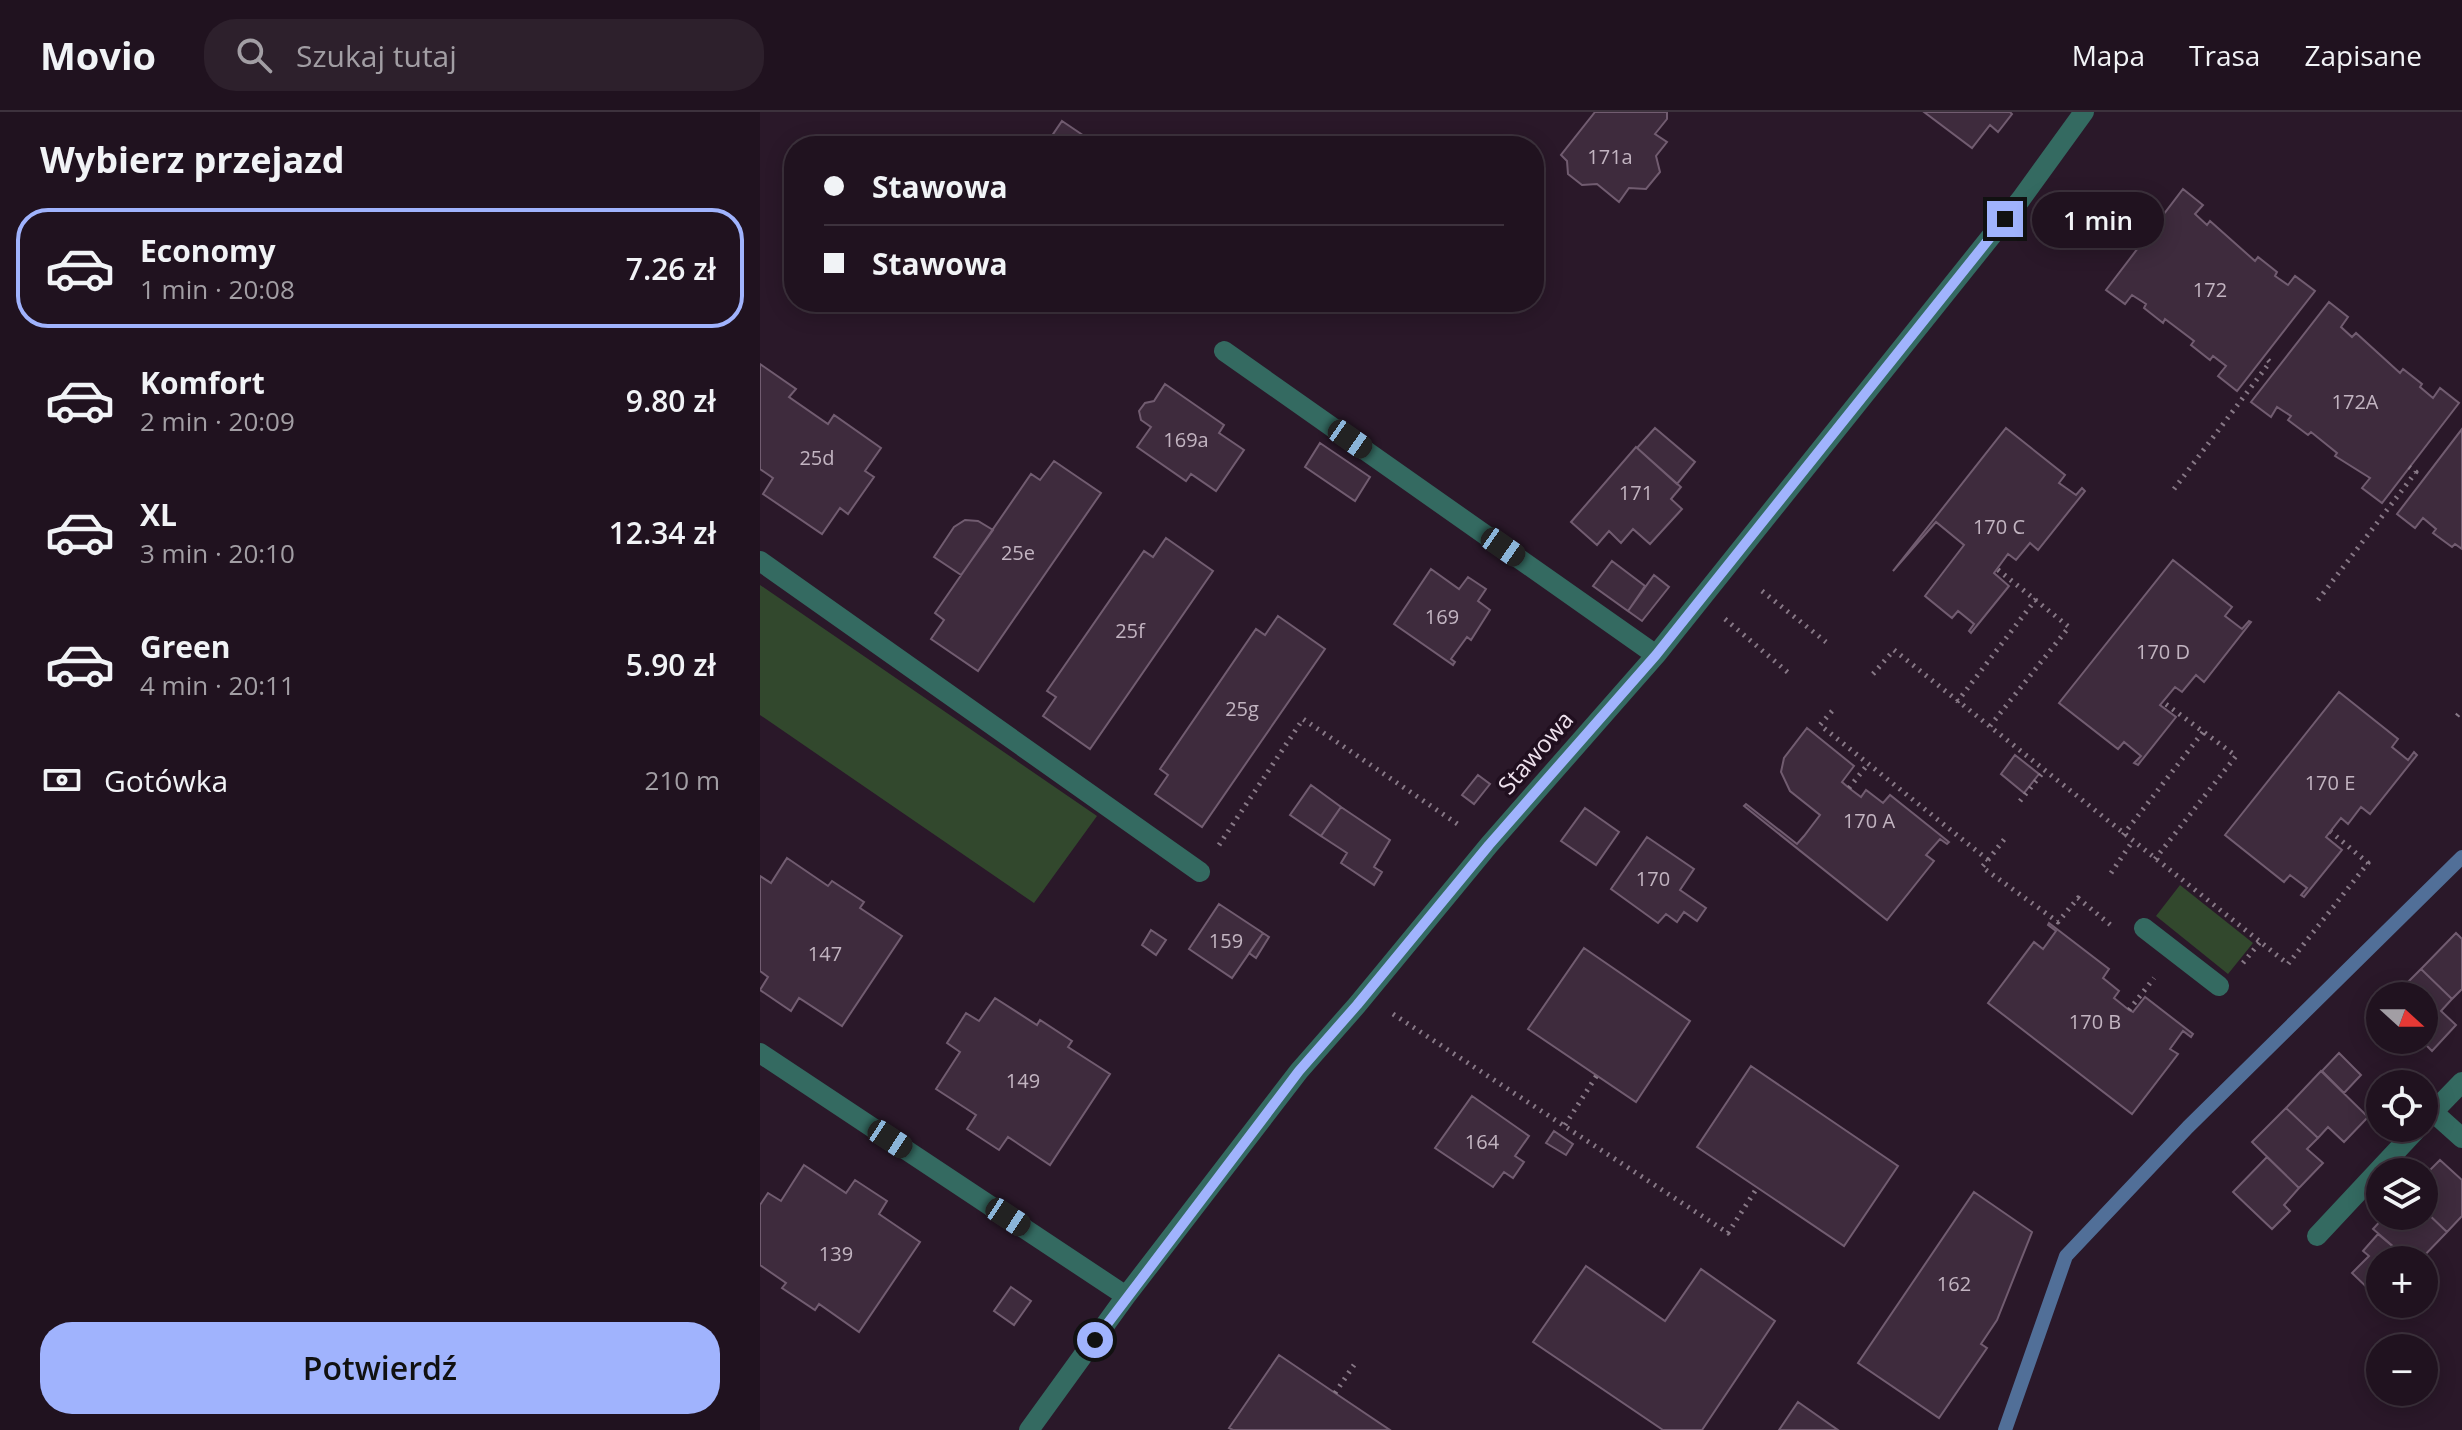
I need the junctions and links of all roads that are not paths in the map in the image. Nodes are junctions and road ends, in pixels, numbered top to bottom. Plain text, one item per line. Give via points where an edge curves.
1 (2084, 112) edge
2 (1224, 351) dead end
3 (760, 561) edge
4 (1656, 655) junction
5 (1200, 872) road end
6 (2144, 928) dead end
7 (2227, 980) road end
8 (760, 1053) edge
9 (2462, 1082) edge
10 (2438, 1107) edge
11 (2438, 1123) edge
12 (2462, 1138) edge
13 (2405, 1142) edge
14 (2317, 1236) dead end
15 (1126, 1296) junction
16 (1029, 1430) edge

1 - 4 street, Stawowa via 2021,199
2 - 4 street
3 - 5 street
4 - 15 street, Stawowa via 1299,1071
6 - 7 street
8 - 15 street
9 - 10 street
11 - 12 street
13 - 14 street
15 - 16 street, Stawowa

